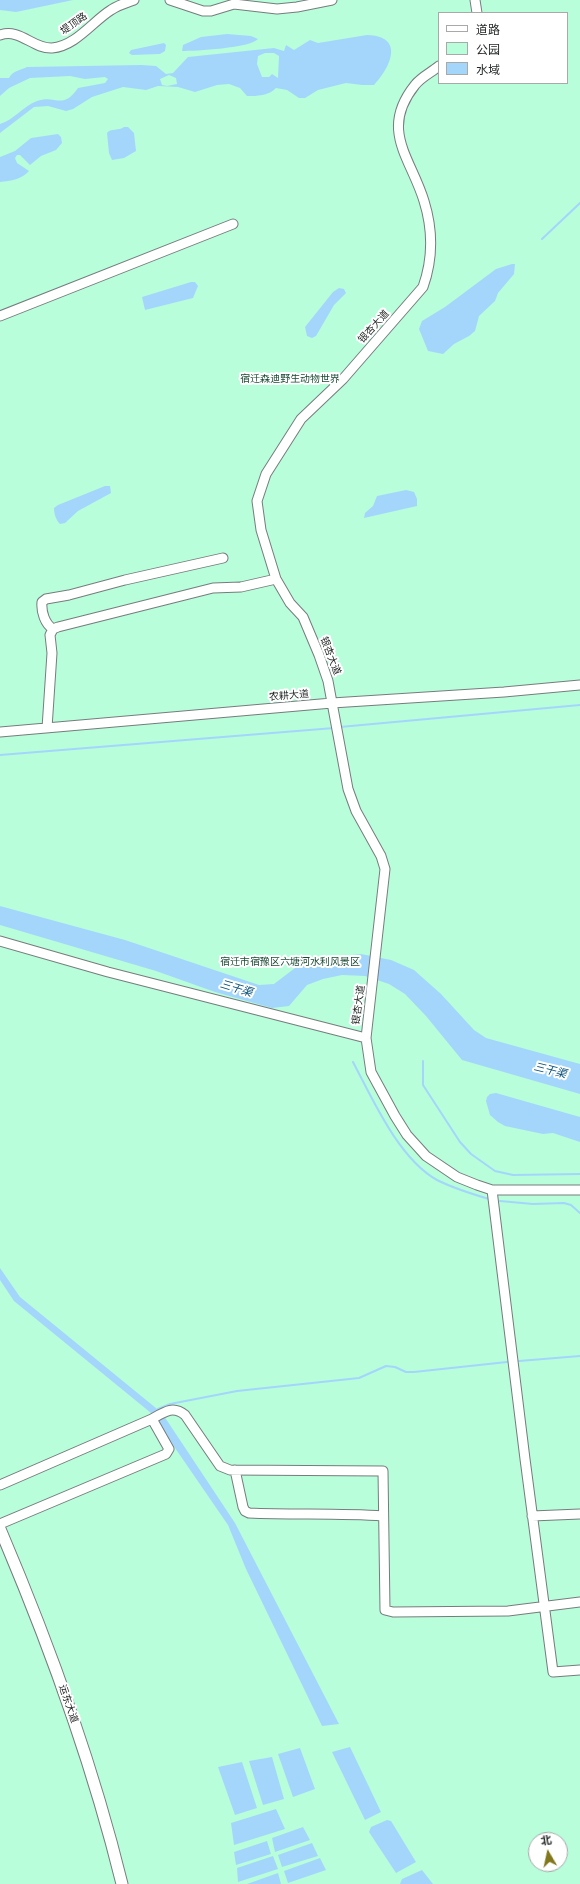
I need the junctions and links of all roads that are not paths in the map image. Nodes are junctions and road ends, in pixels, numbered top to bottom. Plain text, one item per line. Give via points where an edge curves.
1 (134, 0) edge
2 (170, 0) edge
3 (332, 0) edge
4 (475, 0) edge
5 (477, 12) edge
6 (0, 35) edge
7 (438, 67) edge
8 (233, 224) dead end
9 (0, 316) edge
10 (223, 558) dead end
11 (276, 579) junction
12 (53, 630) junction
13 (580, 685) edge
14 (332, 703) junction
15 (47, 728) junction
16 (0, 732) edge
17 (0, 941) edge
18 (366, 1038) junction
19 (492, 1190) junction
20 (580, 1190) edge
21 (152, 1419) junction
22 (235, 1470) junction
23 (0, 1485) edge
24 (580, 1514) edge
25 (383, 1516) junction
26 (532, 1516) junction
27 (0, 1524) edge
28 (0, 1529) edge
29 (0, 1542) edge
30 (580, 1602) edge
31 (544, 1606) junction
32 (580, 1670) edge
33 (114, 1884) edge
34 (122, 1884) edge

1 - 6 street, 堤顶路 via 111,10 72,41 53,48 10,33
2 - 3 street via 203,11 234,4 277,8
4 - 5 street
7 - 11 street, 银杏大道 via 416,84 403,107 398,130 401,145 424,199 430,223 429,270 423,288 402,313 343,379 301,419 266,474 257,501 261,530
8 - 9 street
10 - 12 street via 46,599 42,602 41,608 49,627
11 - 12 street via 241,587 214,588
11 - 14 street, 银杏大道 via 290,603 303,617 328,681
12 - 15 street via 50,635 52,653
13 - 14 street, 农耕大道
14 - 15 street, 农耕大道
14 - 18 street, 银杏大道 via 348,788 356,811 382,856 385,869
15 - 16 street, 农耕大道
17 - 18 street via 108,972
18 - 19 street, 银杏大道 via 371,1072 407,1135 439,1166 457,1177
19 - 20 street, 银杏大道
19 - 26 street
21 - 22 street via 167,1410 179,1410 220,1466
21 - 23 street
21 - 27 street via 169,1449 166,1454
22 - 25 street via 243,1508 249,1513
22 - 25 street via 383,1471
24 - 26 street
25 - 31 street via 385,1610 508,1611
26 - 31 street
28 - 34 main road, 运东大道 via 57,1671 87,1760
29 - 33 main road, 运东大道 via 52,1672
30 - 31 street
31 - 32 street via 553,1672

